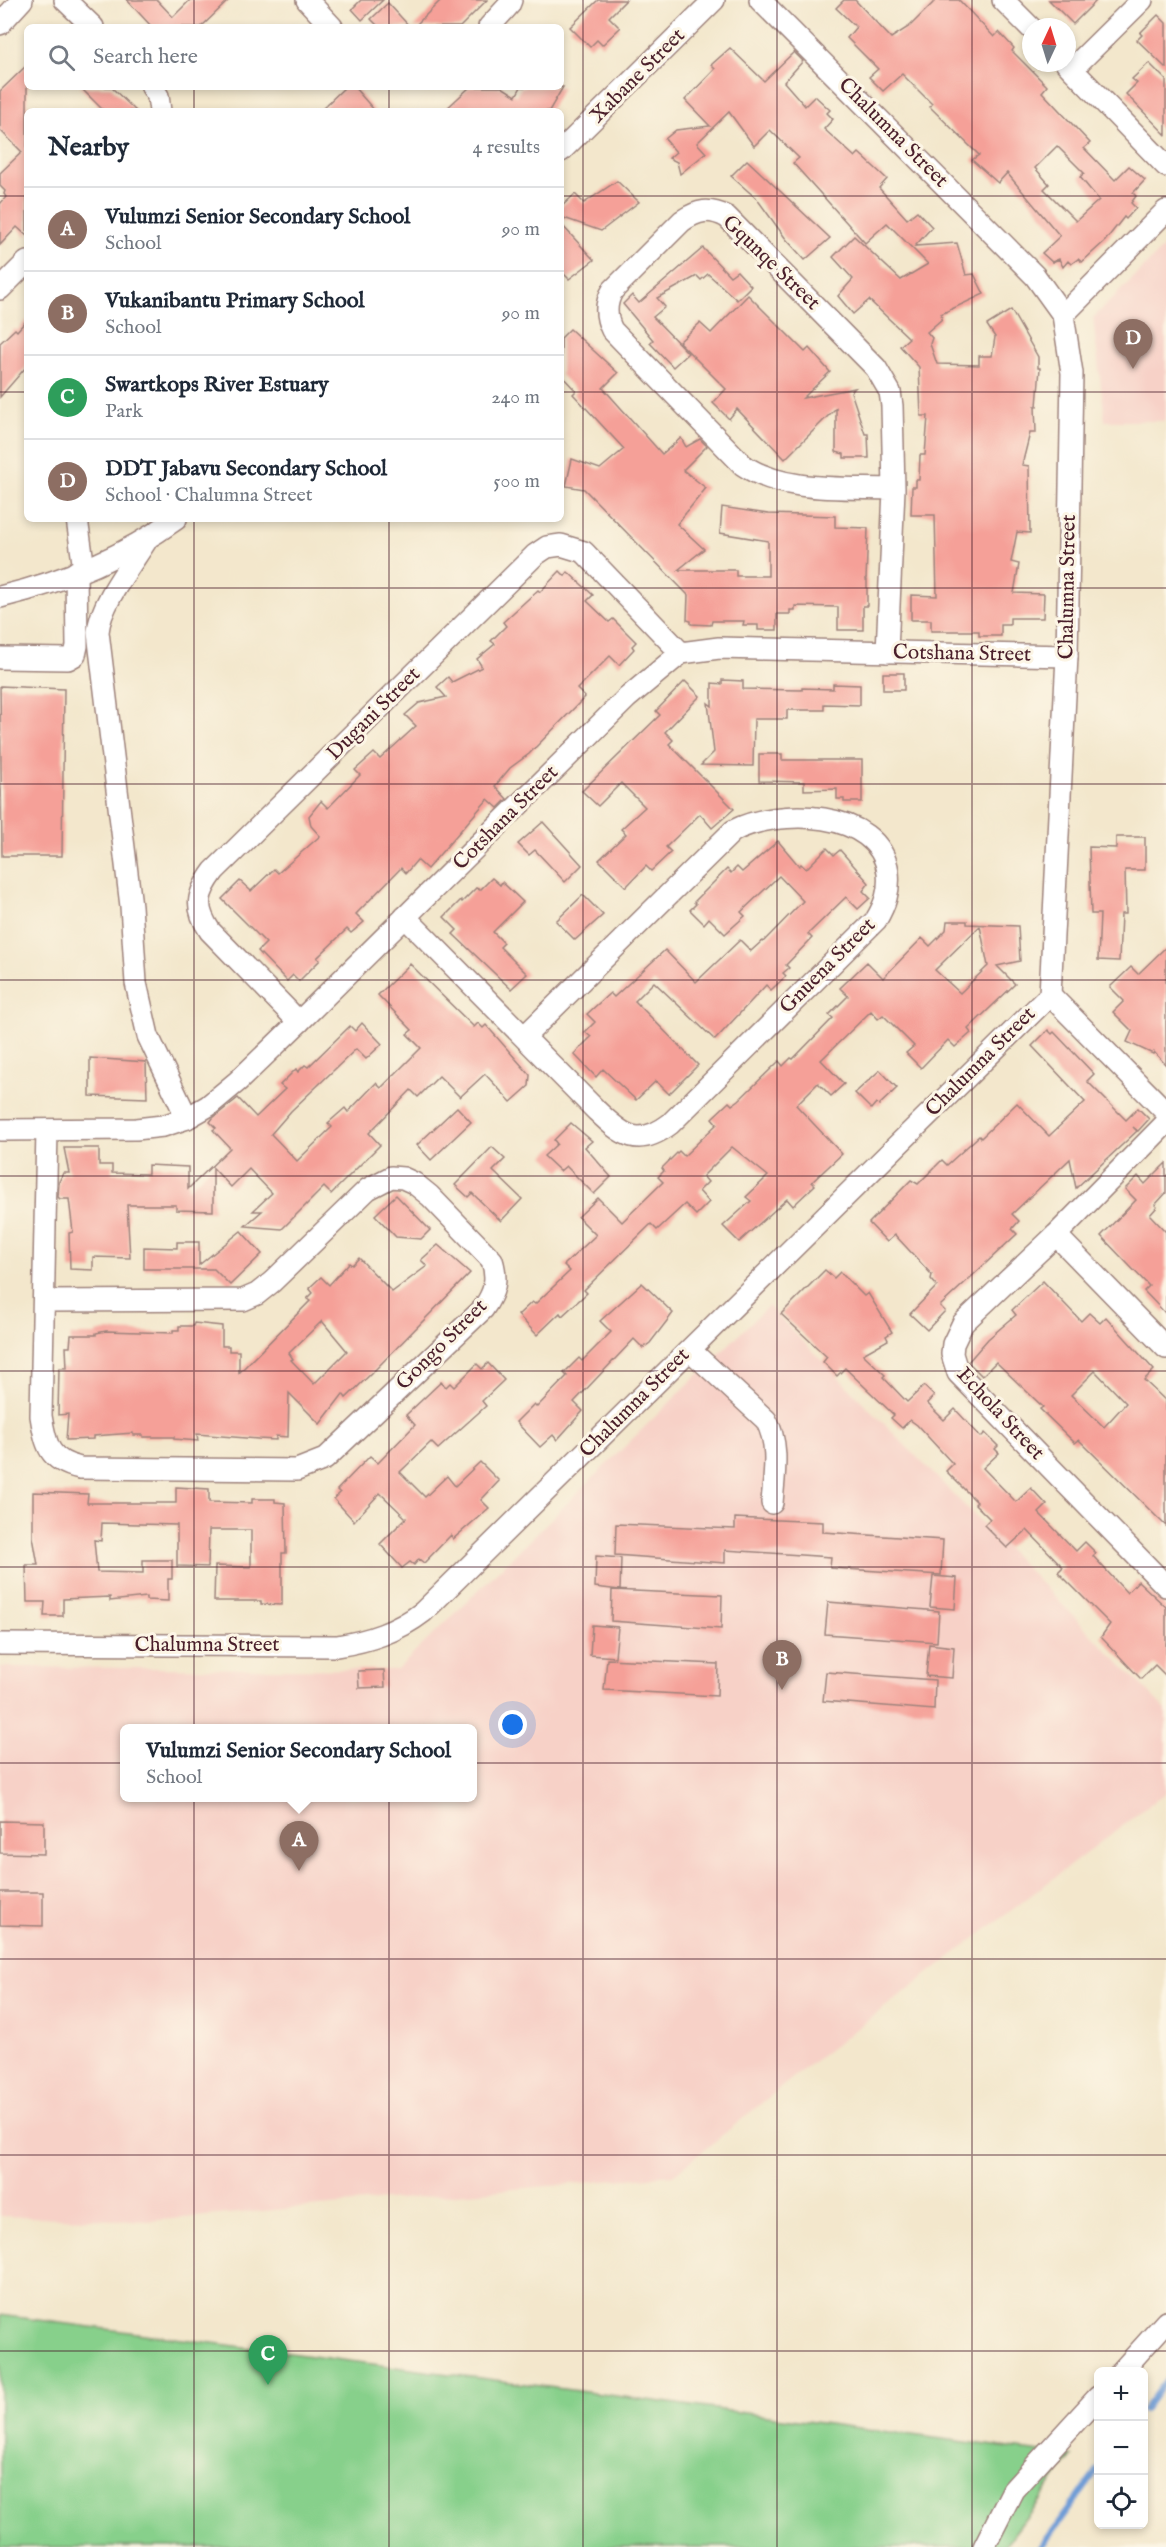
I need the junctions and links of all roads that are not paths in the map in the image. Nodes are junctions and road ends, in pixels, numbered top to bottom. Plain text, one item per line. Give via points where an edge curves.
1 (22, 0) edge
2 (65, 0) edge
3 (307, 0) edge
4 (511, 0) edge
5 (714, 0) edge
6 (760, 0) edge
7 (1003, 0) edge
8 (1142, 0) edge
9 (1022, 19) edge
10 (0, 24) edge
11 (90, 24) edge
12 (329, 24) edge
13 (492, 24) edge
14 (1076, 60) edge
15 (1075, 72) edge
16 (154, 90) edge
17 (160, 108) edge
18 (564, 148) edge
19 (1166, 166) edge
20 (1166, 212) edge
21 (24, 265) edge
22 (0, 288) edge
23 (1063, 315) junction
24 (894, 489) junction
25 (77, 522) edge
26 (172, 522) edge
27 (146, 541) junction
28 (80, 571) junction
29 (0, 597) edge
30 (887, 652) junction
31 (681, 653) junction
32 (1067, 656) junction
33 (0, 658) edge
34 (405, 917) junction
35 (1050, 995) junction
36 (299, 1022) junction
37 (524, 1037) junction
38 (1166, 1112) edge
39 (187, 1118) junction
40 (1166, 1123) edge
41 (0, 1130) edge
42 (47, 1130) junction
43 (1056, 1235) junction
44 (44, 1301) junction
45 (1166, 1348) edge
46 (690, 1350) junction
47 (772, 1503) dead end
48 (1166, 1586) edge
49 (0, 1644) edge
50 (1166, 2322) edge
51 (1126, 2367) edge
52 (1094, 2401) edge
53 (984, 2547) edge

1 - 10 street
2 - 11 street
3 - 12 street
4 - 13 street
5 - 18 street, Xabane Street
6 - 23 street, Chalumna Street via 1035,276
7 - 9 street
8 - 14 street
15 - 19 street
16 - 17 street
20 - 23 street
21 - 22 street
23 - 32 street, Chalumna Street via 1072,373
24 - 24 street, Gqunqe Street via 788,484 769,480 743,465 612,330 607,321 608,298 693,213 705,210 727,217 884,378 892,406
24 - 30 street, Gqunqe Street
25 - 28 street
26 - 27 street
27 - 28 street
27 - 39 street via 102,613 98,632 131,906 136,982 148,1036
28 - 29 street
28 - 33 street via 75,655 68,659
30 - 31 street, Cotshana Street via 719,648
30 - 32 street, Cotshana Street
31 - 34 street, Cotshana Street via 627,698
31 - 36 street, Dugani Street via 584,552 561,545 547,547 527,563 206,882 200,895 202,918 210,931
32 - 35 street, Chalumna Street
34 - 36 street, Cotshana Street
34 - 37 street, Gnuena Street
35 - 38 street
35 - 46 street, Chalumna Street
36 - 39 street, Cotshana Street via 238,1081
37 - 37 street, Gnuena Street via 733,831 764,819 834,820 870,836 880,847 886,861 888,891 876,920 670,1124 651,1137 628,1136 616,1129
39 - 42 street, Cotshana Street via 136,1129
40 - 43 street, Echola Street
41 - 42 street, Cotshana Street
42 - 44 street, Gongo Street
43 - 45 street
43 - 48 street, Echola Street via 963,1323 953,1344 954,1365
44 - 44 street, Gongo Street via 243,1300 273,1282 368,1189 391,1177 414,1183 430,1196 492,1260 496,1273 492,1295 483,1309 325,1459 297,1470 81,1468 57,1460 44,1436 41,1416
46 - 47 street via 771,1428 775,1458
46 - 49 street, Chalumna Street via 423,1612 387,1634 337,1646
50 - 51 street
52 - 53 street via 1013,2490

